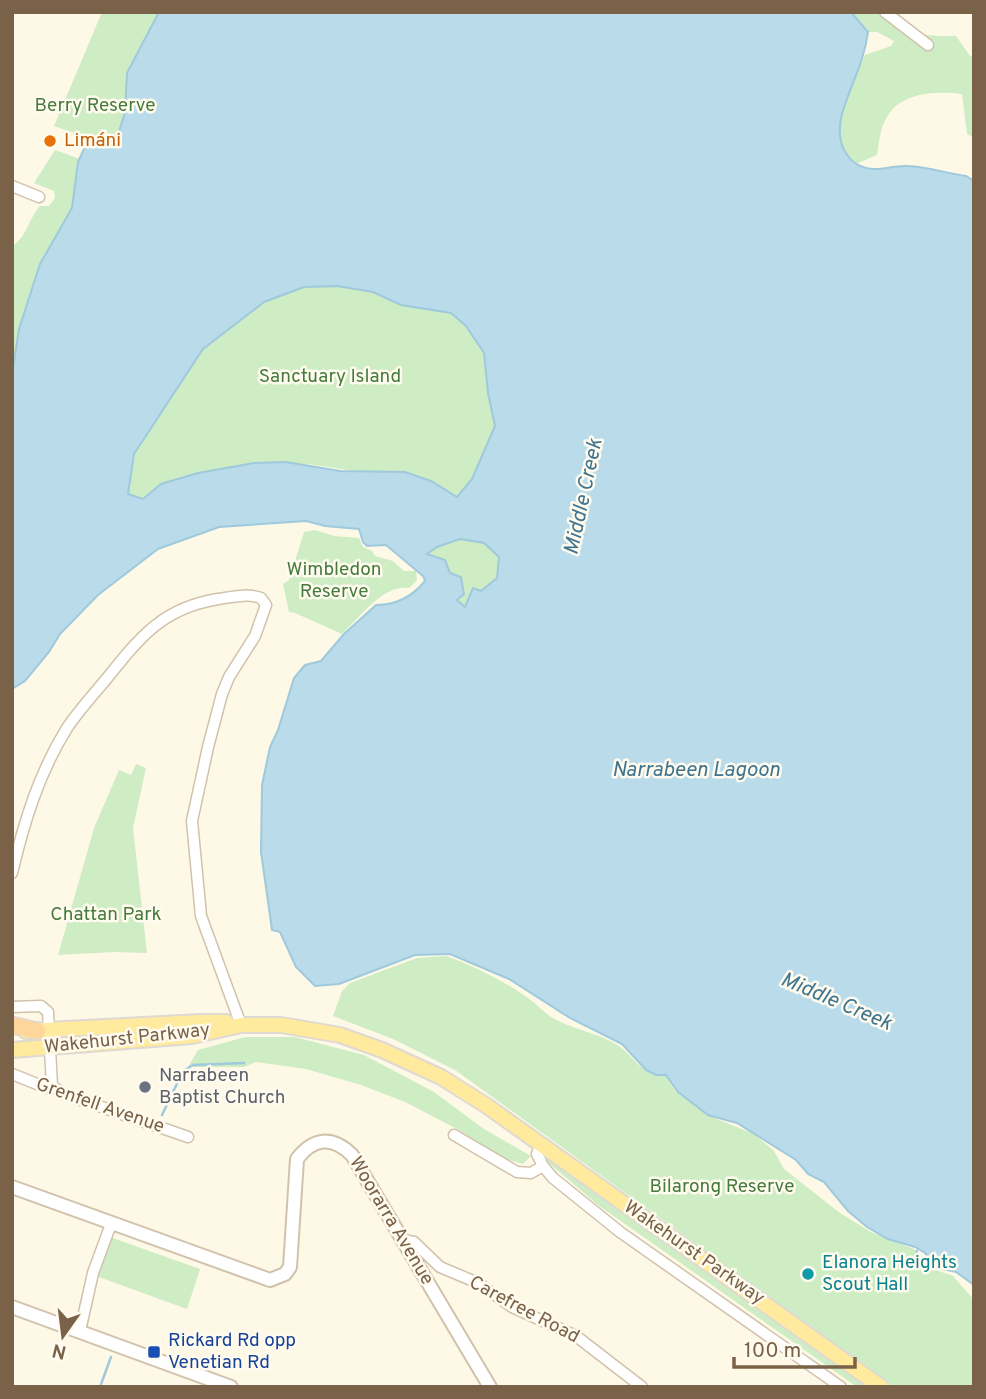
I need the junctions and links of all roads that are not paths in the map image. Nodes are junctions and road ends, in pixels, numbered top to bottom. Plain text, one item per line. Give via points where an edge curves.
1 (885, 12) edge
2 (928, 45) dead end
3 (12, 186) edge
4 (39, 197) dead end
5 (12, 873) edge
6 (12, 1007) edge
7 (12, 1025) edge
8 (241, 1025) junction
9 (189, 1029) junction
10 (43, 1030) junction
11 (12, 1032) edge
12 (50, 1049) junction
13 (12, 1050) edge
14 (12, 1074) edge
15 (52, 1087) junction
16 (454, 1135) dead end
17 (188, 1137) dead end
18 (541, 1144) junction
19 (543, 1167) junction
20 (12, 1187) edge
21 (111, 1224) junction
22 (403, 1240) junction
23 (12, 1307) edge
24 (80, 1331) junction
25 (231, 1387) edge
26 (490, 1387) edge
27 (642, 1387) edge
28 (841, 1387) edge
29 (881, 1387) edge

1 - 2 street
3 - 4 street
5 - 8 street via 41,777 68,727 133,646 153,626 183,609 240,596 261,598 266,610 222,694 192,821 201,916
6 - 10 street via 45,1008
7 - 10 highway
8 - 9 main road, Wakehurst Parkway via 225,1022
8 - 18 main road, Wakehurst Parkway via 321,1031 382,1049 461,1089
9 - 10 main road, Wakehurst Parkway
9 - 12 main road, Wakehurst Parkway
10 - 11 main road, Wakehurst Parkway
10 - 12 street
12 - 13 main road, Wakehurst Parkway
12 - 15 street
14 - 15 street, Grenfell Avenue
15 - 17 street, Grenfell Avenue
16 - 19 street via 516,1172 531,1173
18 - 19 street via 537,1154
18 - 29 main road, Wakehurst Parkway
19 - 28 street, Wakehurst Parkway via 620,1231
20 - 21 street
21 - 22 street, Woorarra Avenue via 260,1277 278,1279 291,1258 297,1159 304,1149 323,1141 343,1146 352,1155
21 - 24 street via 93,1273
22 - 26 street, Woorarra Avenue
22 - 27 street, Carefree Road via 414,1242 440,1267 478,1283 512,1307 576,1336
23 - 24 street
24 - 25 street

